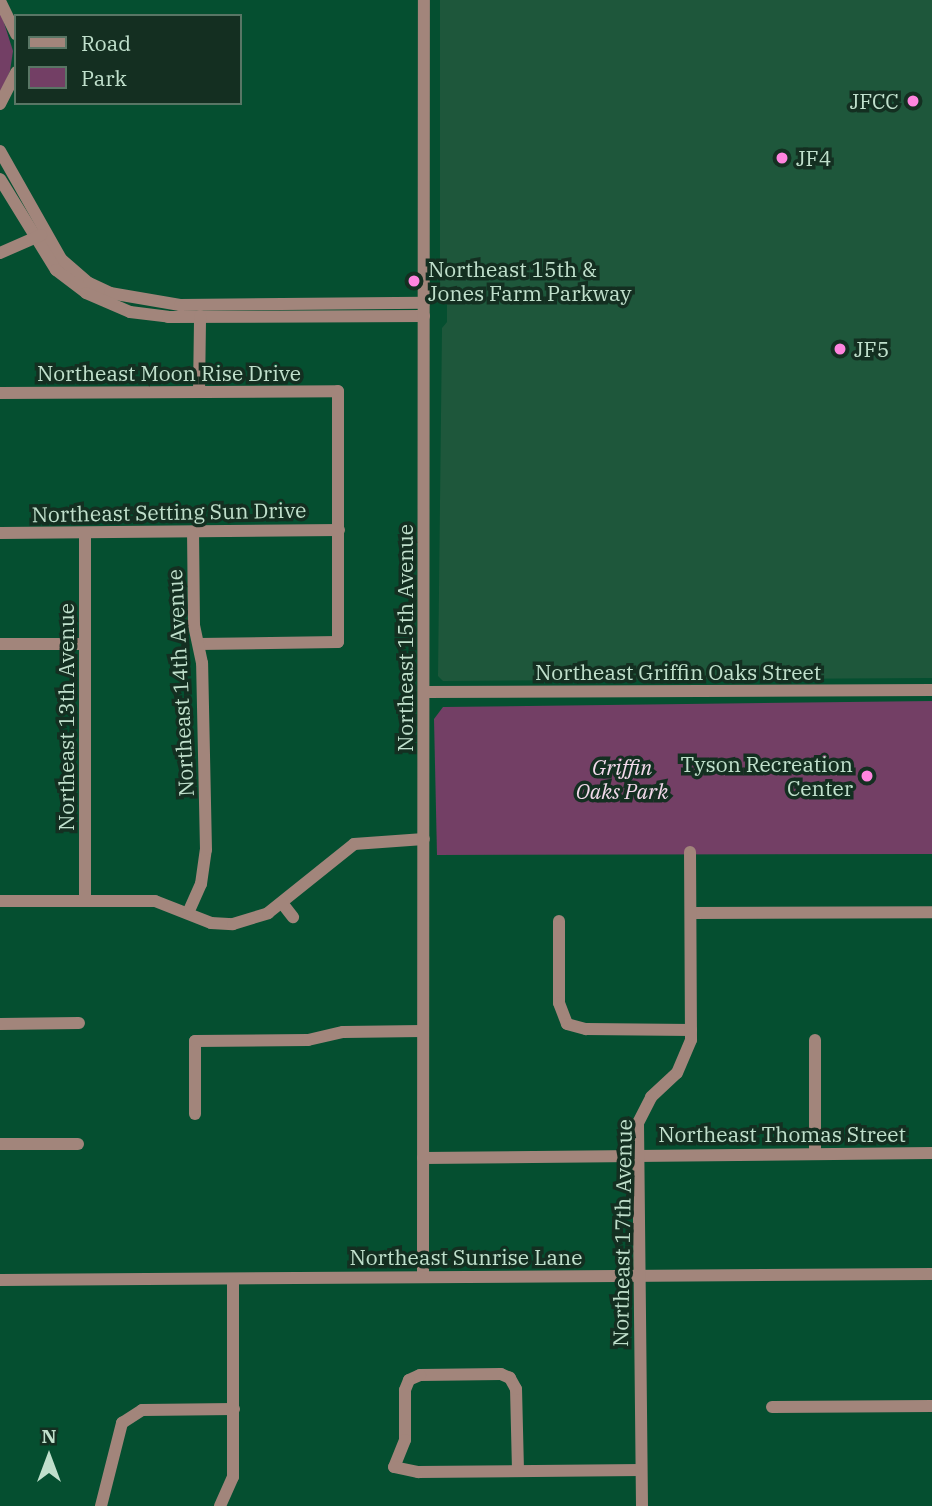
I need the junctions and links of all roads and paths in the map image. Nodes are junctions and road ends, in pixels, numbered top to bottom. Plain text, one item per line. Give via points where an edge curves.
1 (424, 0) edge
2 (0, 1) edge
3 (14, 30) edge
4 (14, 76) edge
5 (0, 104) edge
6 (0, 151) edge
7 (0, 179) edge
8 (39, 236) junction
9 (0, 253) edge
10 (424, 310) junction
11 (200, 316) junction
12 (199, 392) junction
13 (0, 393) edge
14 (339, 530) junction
15 (193, 532) junction
16 (0, 533) edge
17 (85, 533) junction
18 (0, 644) edge
19 (85, 644) junction
20 (199, 644) junction
21 (932, 690) edge
22 (424, 692) junction
23 (424, 839) junction
24 (690, 852) dead end
25 (0, 901) edge
26 (85, 901) junction
27 (282, 903) junction
28 (932, 912) edge
29 (188, 913) junction
30 (691, 913) junction
31 (293, 916) dead end
32 (559, 921) dead end
33 (79, 1023) dead end
34 (0, 1024) edge
35 (691, 1030) junction
36 (422, 1031) junction
37 (815, 1040) dead end
38 (195, 1114) dead end
39 (0, 1144) edge
40 (78, 1144) dead end
41 (815, 1153) junction
42 (932, 1153) edge
43 (638, 1154) junction
44 (423, 1158) junction
45 (932, 1274) edge
46 (639, 1276) junction
47 (423, 1277) junction
48 (233, 1279) junction
49 (0, 1280) edge
50 (932, 1406) edge
51 (772, 1407) dead end
52 (234, 1409) junction
53 (518, 1471) junction
54 (641, 1471) junction
55 (101, 1506) edge
56 (220, 1506) edge
57 (642, 1506) edge

1 - 10 street, Northeast 15th Avenue
2 - 3 street
4 - 5 street
6 - 8 street
7 - 8 street
8 - 9 street
8 - 10 street via 89,283 145,303
8 - 11 street via 67,281 96,299 147,315
10 - 11 street
10 - 22 street, Northeast 15th Avenue
11 - 12 street
12 - 13 street, Northeast Moon Rise Drive
12 - 14 street, Northeast Moon Rise Drive via 338,391
14 - 15 street, Northeast Setting Sun Drive
14 - 20 street via 338,642
15 - 17 street, Northeast Setting Sun Drive
15 - 20 street, Northeast 14th Avenue via 193,607
16 - 17 street, Northeast Setting Sun Drive
17 - 19 street, Northeast 13th Avenue
18 - 19 street
19 - 26 street, Northeast 13th Avenue
20 - 29 street, Northeast 14th Avenue via 206,850 201,884
21 - 22 street, Northeast Griffin Oaks Street
22 - 23 street, Northeast 15th Avenue
23 - 27 street via 354,845
23 - 36 street, Northeast 15th Avenue
24 - 30 street, Northeast 17th Avenue
25 - 26 street
26 - 29 street via 155,901
27 - 29 street via 252,920 233,924 211,923
27 - 31 street
28 - 30 street
30 - 35 street, Northeast 17th Avenue
32 - 35 street via 559,1003 567,1024 586,1030
33 - 34 street
35 - 43 street, Northeast 17th Avenue via 683,1063 651,1097 641,1115
36 - 38 street via 343,1032 308,1040 195,1041
36 - 44 street, Northeast 15th Avenue
37 - 41 street
39 - 40 street
41 - 42 street, Northeast Thomas Street
41 - 43 street, Northeast Thomas Street
43 - 44 street, Northeast Thomas Street
43 - 46 street, Northeast 17th Avenue
44 - 47 street, Northeast 15th Avenue
45 - 46 street, Northeast Sunrise Lane
46 - 47 street, Northeast Sunrise Lane
46 - 54 street, Northeast 17th Avenue
47 - 48 street, Northeast Sunrise Lane
48 - 49 street, Northeast Sunrise Lane
48 - 52 street
50 - 51 street
52 - 55 street via 142,1410 122,1423
52 - 56 street via 233,1477
53 - 53 street via 418,1472 394,1467 405,1440 405,1391 410,1380 420,1375 501,1374 516,1389
53 - 54 street
54 - 57 street, Northeast 17th Avenue

